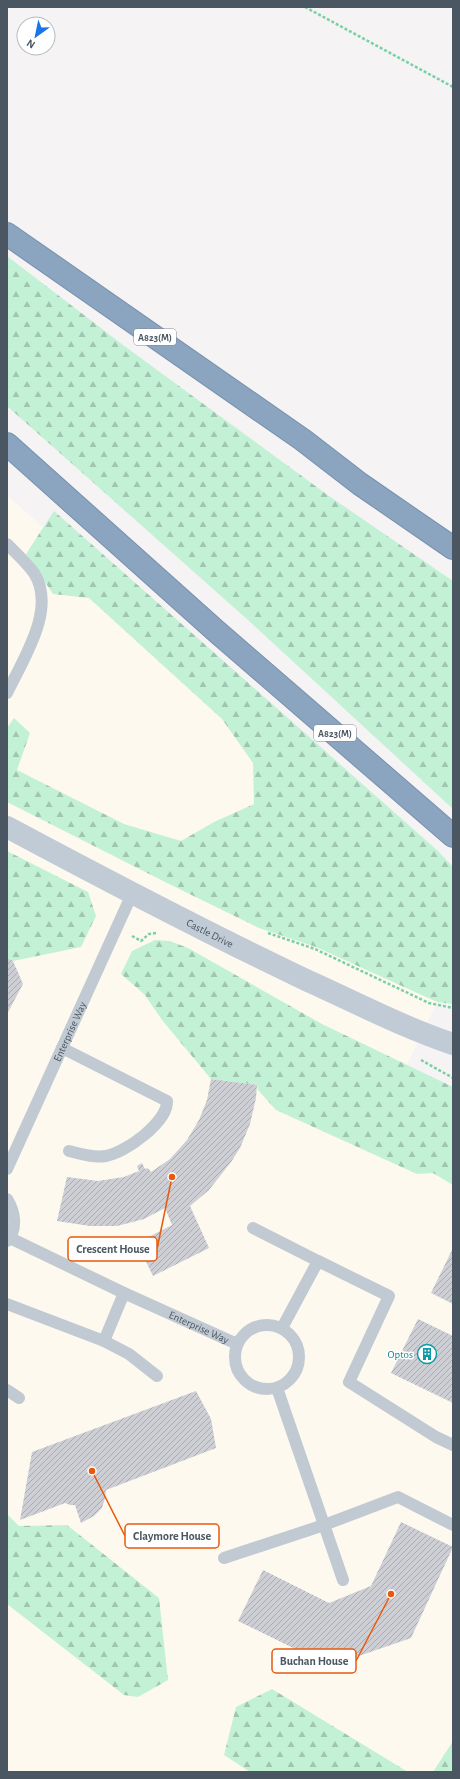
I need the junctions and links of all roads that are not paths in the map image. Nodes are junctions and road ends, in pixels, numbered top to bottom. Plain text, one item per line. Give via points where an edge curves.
1 (7, 234) edge
2 (7, 444) edge
3 (7, 544) edge
4 (453, 548) edge
5 (7, 692) edge
6 (7, 827) edge
7 (453, 836) edge
8 (132, 894) junction
9 (416, 1031) junction
10 (453, 1044) edge
11 (62, 1048) junction
12 (453, 1060) edge
13 (69, 1150) dead end
14 (7, 1169) edge
15 (7, 1199) edge
16 (253, 1228) dead end
17 (8, 1240) edge
18 (318, 1261) junction
19 (124, 1293) junction
20 (7, 1304) edge
21 (282, 1328) junction
22 (104, 1341) junction
23 (237, 1344) junction
24 (157, 1376) dead end
25 (276, 1388) junction
26 (7, 1390) edge
27 (19, 1398) dead end
28 (453, 1445) edge
29 (324, 1525) junction
30 (453, 1525) edge
31 (224, 1558) dead end
32 (343, 1580) dead end

1 - 4 highway, A823(M)
2 - 7 highway, A823(M) via 216,631
3 - 5 lane via 34,574 41,592 42,610 37,629
6 - 8 street, Castle Drive
8 - 9 street, Castle Drive via 260,958
8 - 11 lane, Enterprise Way
9 - 10 street, Castle Drive
9 - 12 street, Castle Drive
11 - 13 lane via 167,1101 162,1115 142,1138 123,1150 106,1156 92,1157
11 - 14 lane, Enterprise Way
15 - 17 lane, Enterprise Way via 15,1217
16 - 18 lane
17 - 19 lane, Enterprise Way
18 - 21 lane
18 - 28 lane via 389,1296 349,1382
19 - 22 lane
19 - 23 lane, Enterprise Way
20 - 22 lane
21 - 23 lane, Enterprise Way via 272,1325 255,1327 247,1331
21 - 25 lane via 297,1344 300,1358 296,1373
22 - 24 lane via 129,1354
23 - 25 lane, Enterprise Way via 234,1360 240,1376 258,1388
25 - 29 lane
26 - 27 lane
29 - 30 lane via 398,1497
29 - 31 lane
29 - 32 lane

